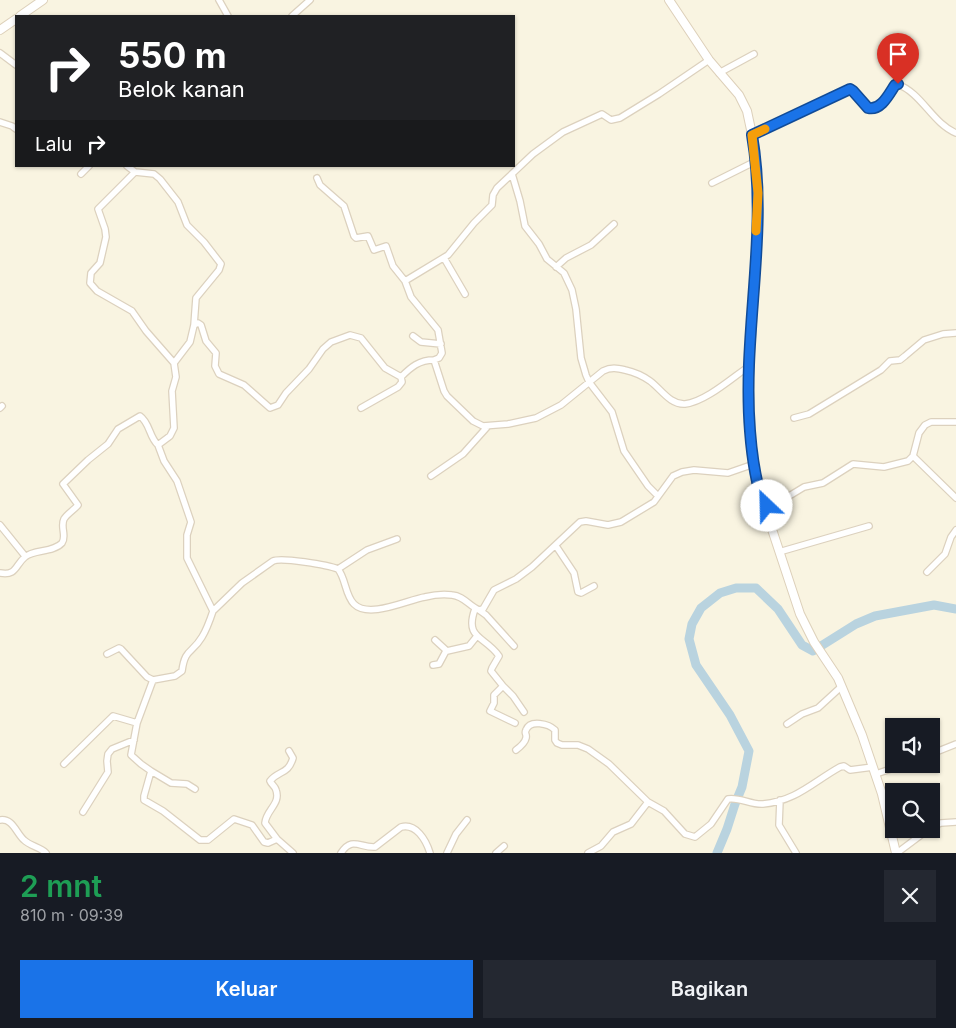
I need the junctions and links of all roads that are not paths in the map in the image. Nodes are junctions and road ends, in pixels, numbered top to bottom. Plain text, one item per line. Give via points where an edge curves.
1 (43, 0) edge
2 (219, 0) edge
3 (310, 0) edge
4 (669, 0) edge
5 (21, 15) edge
6 (227, 15) edge
7 (293, 15) edge
8 (15, 20) edge
9 (0, 30) edge
10 (0, 52) edge
11 (754, 54) dead end
12 (709, 60) junction
13 (15, 64) edge
14 (719, 73) junction
15 (0, 122) edge
16 (15, 129) edge
17 (956, 133) edge
18 (752, 135) junction
19 (756, 162) junction
20 (88, 167) edge
21 (128, 167) edge
22 (135, 172) junction
23 (81, 174) dead end
24 (512, 174) junction
25 (317, 178) dead end
26 (712, 183) dead end
27 (614, 224) dead end
28 (444, 258) junction
29 (556, 266) junction
30 (405, 282) junction
31 (465, 294) dead end
32 (194, 325) junction
33 (956, 332) edge
34 (413, 336) dead end
35 (441, 344) junction
36 (434, 360) junction
37 (174, 363) junction
38 (748, 367) junction
39 (401, 377) junction
40 (589, 382) junction
41 (362, 408) dead end
42 (794, 418) dead end
43 (956, 422) edge
44 (488, 426) junction
45 (158, 446) junction
46 (913, 456) junction
47 (754, 464) junction
48 (431, 476) dead end
49 (658, 496) junction
50 (956, 498) edge
51 (764, 506) junction
52 (0, 525) edge
53 (869, 526) dead end
54 (956, 530) edge
55 (397, 539) dead end
56 (556, 546) junction
57 (779, 552) junction
58 (25, 556) junction
59 (338, 569) junction
60 (927, 572) dead end
61 (0, 573) edge
62 (594, 586) dead end
63 (477, 609) junction
64 (213, 611) junction
65 (477, 636) junction
66 (435, 640) dead end
67 (514, 646) dead end
68 (446, 651) junction
69 (107, 654) dead end
70 (433, 665) dead end
71 (153, 680) junction
72 (503, 686) junction
73 (842, 686) junction
74 (524, 712) dead end
75 (137, 723) junction
76 (515, 723) dead end
77 (787, 724) dead end
78 (134, 740) junction
79 (956, 744) edge
80 (516, 750) dead end
81 (940, 750) edge
82 (288, 751) dead end
83 (64, 764) dead end
84 (885, 768) edge
85 (874, 770) junction
86 (151, 771) junction
87 (195, 789) dead end
88 (780, 800) junction
89 (648, 802) junction
90 (82, 812) dead end
91 (0, 820) edge
92 (467, 820) dead end
93 (956, 822) edge
94 (940, 823) edge
95 (917, 838) edge
96 (277, 839) junction
97 (504, 846) dead end
98 (46, 853) edge
99 (293, 853) edge
100 (341, 853) edge
101 (430, 853) edge
102 (447, 853) edge
103 (496, 853) edge
104 (588, 853) edge
105 (796, 853) edge
106 (897, 853) edge

1 - 5 street
2 - 6 street
3 - 7 street
4 - 12 street
8 - 9 street
10 - 13 street
11 - 14 street
12 - 14 street
12 - 24 street via 620,118 611,120 603,113 566,129
14 - 18 street via 743,100
15 - 16 street
17 - 18 street via 897,84 874,109 868,108 850,89
18 - 19 street
19 - 26 street
19 - 38 street via 755,278
20 - 23 street
21 - 22 street
22 - 32 street via 154,174 160,179 175,197 187,225 220,262 219,270 196,298
22 - 37 street via 98,209 106,237 100,263 91,274 90,283 97,291 132,311
24 - 28 street via 494,192 492,205
24 - 29 street via 524,226 547,259
25 - 30 street via 320,185 344,206 354,236 368,236 375,250 386,246 393,266
27 - 29 street via 591,245
28 - 30 street
28 - 31 street
29 - 40 street via 568,281 574,298 581,358
30 - 35 street via 415,303 436,326
32 - 37 street via 189,345
32 - 39 street via 201,325 206,341 216,353 215,366 219,374 244,385 270,408 278,405 328,344 350,335 361,338 385,368
33 - 42 street via 924,340 900,360 890,361 881,370 809,414
34 - 35 street via 421,342
35 - 36 street via 441,354
36 - 39 street via 418,363
36 - 44 street via 447,396 477,424
37 - 45 street via 174,428
38 - 40 street via 711,392 686,404 672,401 650,381 617,368 606,369
38 - 47 street
39 - 41 street via 398,387
40 - 44 street via 561,405 536,418
40 - 49 street via 612,412 624,451
43 - 46 street via 925,425 919,433
44 - 48 street via 463,454
45 - 58 street via 146,421 140,416 118,428 108,444 63,484 78,505 64,519 62,542
45 - 64 street via 177,481 191,522 187,535 187,558
46 - 50 street
46 - 51 street via 890,467 853,464 822,483 804,487 780,502
47 - 49 street via 728,473 682,472 673,476
47 - 51 street
49 - 56 street via 649,505 615,524 580,522
51 - 57 street
52 - 58 street
53 - 57 street
54 - 60 street via 945,554
55 - 59 street via 367,550
56 - 62 street via 574,573 578,592
56 - 63 street via 521,576 494,590 483,608
57 - 73 street via 798,609
58 - 61 street via 11,572
59 - 63 street via 351,600 367,610 426,596 446,595 458,596
59 - 64 street via 276,559 242,583
63 - 65 street via 471,625
63 - 67 street
64 - 71 street via 205,632 186,655 182,671 175,676
65 - 68 street via 467,646
65 - 72 street via 499,655 491,672
66 - 68 street
68 - 70 street via 439,664
69 - 71 street via 121,649
71 - 75 street
72 - 74 street
72 - 76 street via 494,695 490,711
73 - 77 street via 818,708
73 - 85 street
75 - 78 street
75 - 83 street via 113,716
78 - 86 street via 132,757
78 - 90 street via 112,749 108,754 108,772
79 - 81 street
80 - 89 street via 525,740 529,726 549,725 555,730 558,743 588,749 609,764
82 - 96 street via 293,758 290,766 270,781 277,796 265,823
84 - 85 street
85 - 88 street via 840,767 802,792
85 - 106 street
86 - 87 street via 172,784 183,783
86 - 96 street via 144,800 200,840 208,840 234,819 252,825 264,842
88 - 89 street via 754,804 733,798 727,800 711,824 692,837 685,834 664,811
88 - 105 street via 779,825
89 - 104 street via 631,824 613,832 601,846
91 - 98 street via 11,823 25,841
92 - 102 street
93 - 94 street
95 - 106 street
96 - 99 street
97 - 103 street
100 - 101 street via 352,844 375,847 405,826 421,834

